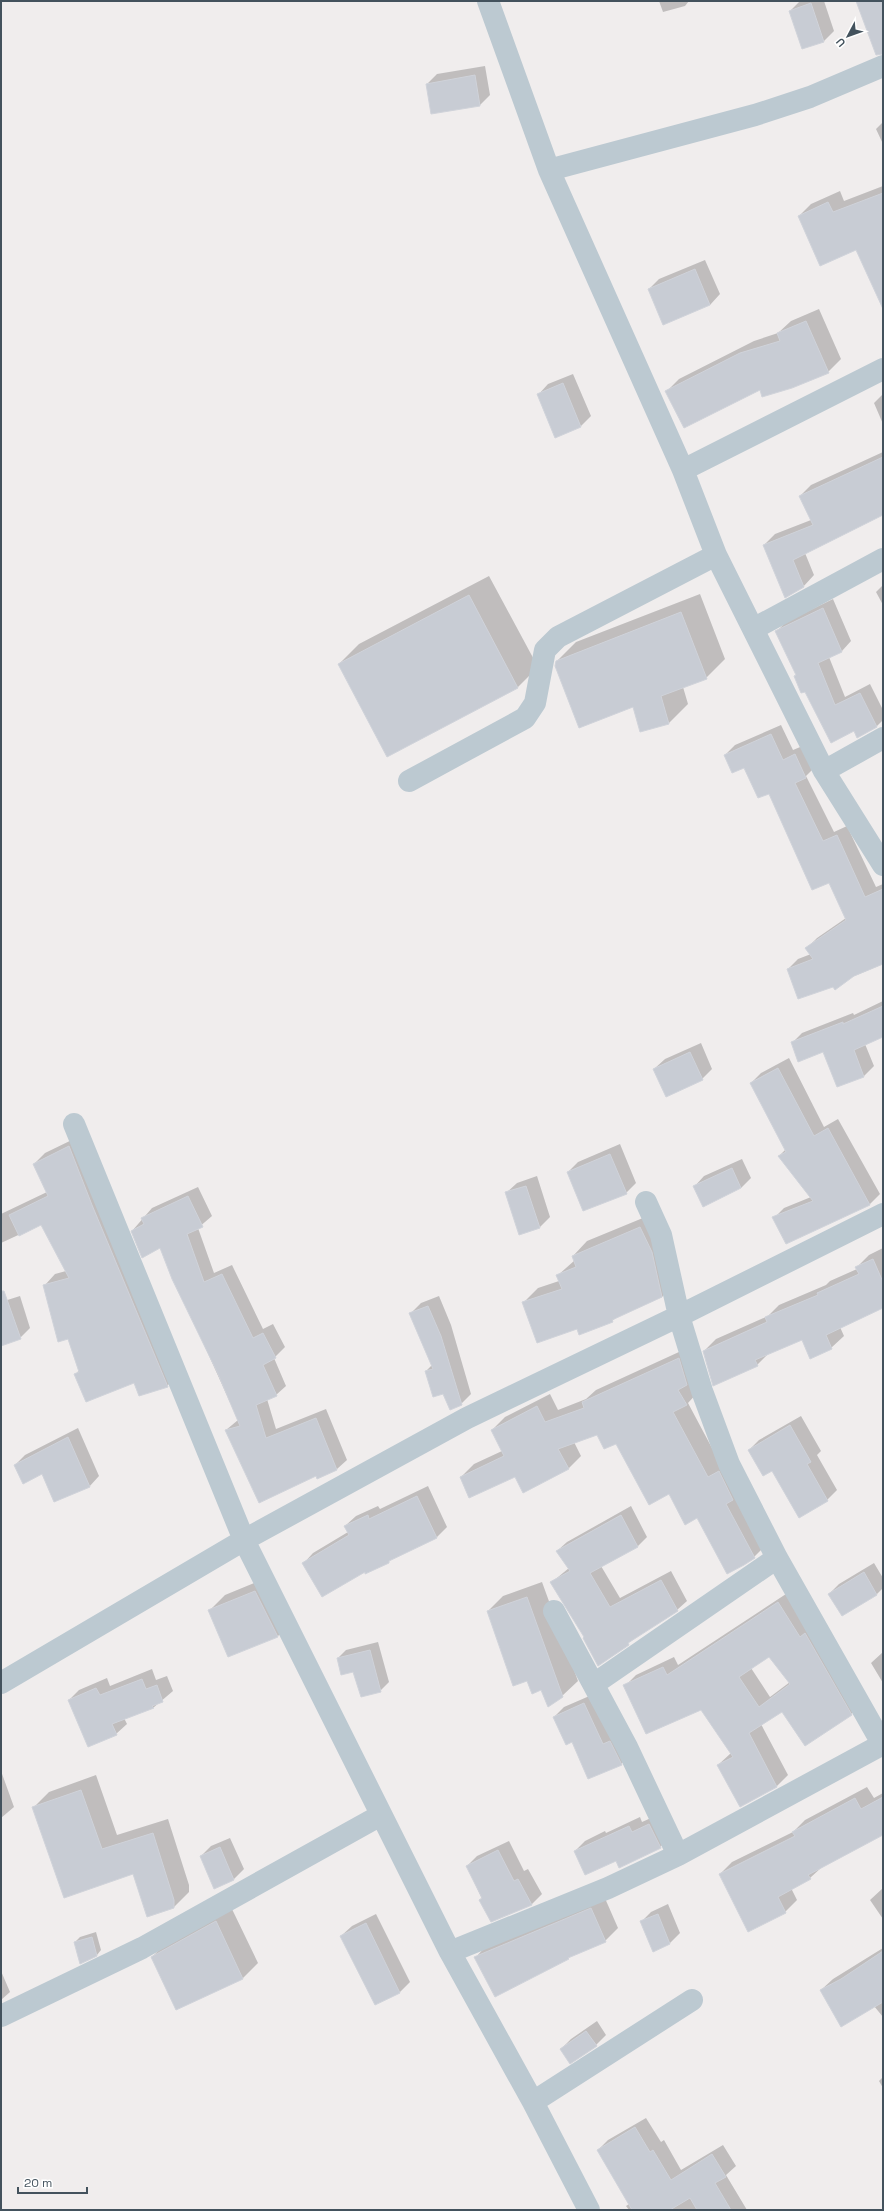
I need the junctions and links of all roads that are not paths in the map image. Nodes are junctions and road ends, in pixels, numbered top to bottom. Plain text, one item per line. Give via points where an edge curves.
1 (488, 1) edge
2 (883, 66) edge
3 (549, 170) junction
4 (883, 369) edge
5 (683, 470) junction
6 (716, 555) junction
7 (883, 559) edge
8 (753, 629) junction
9 (883, 738) edge
10 (824, 771) junction
11 (409, 781) dead end
12 (883, 865) edge
13 (74, 1124) dead end
14 (646, 1202) dead end
15 (883, 1214) edge
16 (679, 1316) junction
17 (244, 1540) junction
18 (776, 1558) junction
19 (554, 1611) dead end
20 (1, 1683) edge
21 (594, 1684) junction
22 (883, 1744) edge
23 (381, 1815) junction
24 (678, 1856) junction
25 (450, 1952) junction
26 (692, 2000) dead end
27 (1, 2016) edge
28 (533, 2102) junction
29 (589, 2210) edge

1 - 3 street
2 - 3 street via 810,97 755,115
3 - 5 street
4 - 5 street
5 - 6 street
6 - 8 street
6 - 11 street via 558,637 546,650 536,702 525,718
7 - 8 street
8 - 10 street
9 - 10 street
10 - 12 street
13 - 17 street
14 - 16 street via 662,1241
15 - 16 street
16 - 17 street via 467,1418
16 - 18 street via 702,1391 729,1464
17 - 20 street
17 - 23 street
18 - 21 street
18 - 22 street
19 - 21 street
21 - 24 street via 627,1747
22 - 24 street
23 - 25 street
23 - 27 street via 142,1948
24 - 25 street via 608,1888
25 - 28 street
26 - 28 street
28 - 29 street

